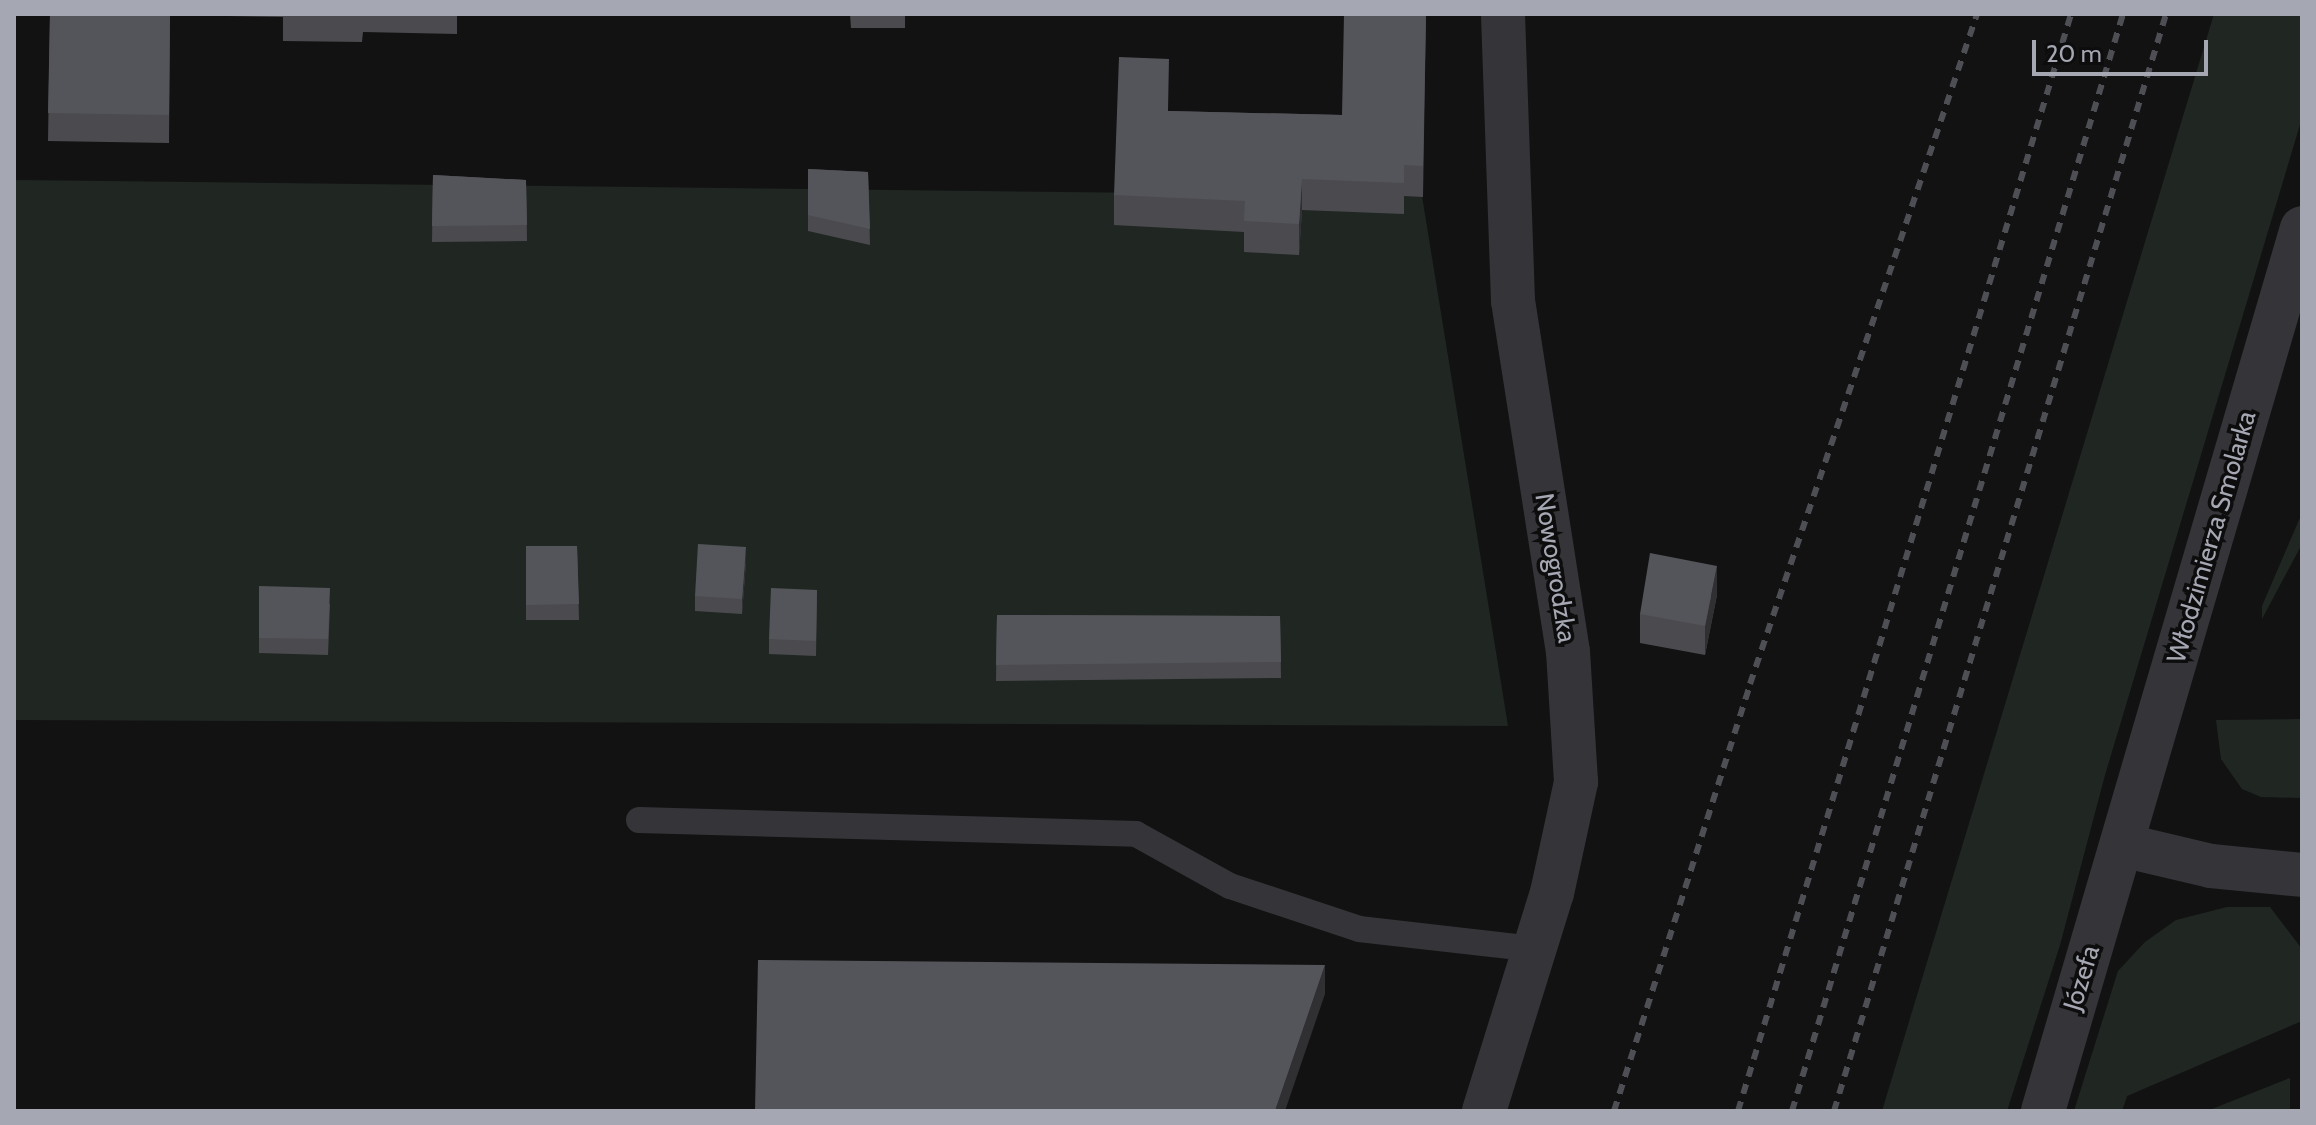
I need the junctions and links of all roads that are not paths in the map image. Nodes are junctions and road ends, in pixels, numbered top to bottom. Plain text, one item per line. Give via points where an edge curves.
1 (1503, 14) edge
2 (2302, 228) edge
3 (639, 820) dead end
4 (2122, 845) junction
5 (2302, 875) edge
6 (1535, 949) junction
7 (1484, 1111) edge
8 (2043, 1111) edge

1 - 6 street, Nowogrodzka via 1513,301 1568,652 1576,782
2 - 4 street, Włodzimierza Smolarka
3 - 6 lane via 1136,834 1230,886 1359,929
4 - 5 street via 2211,866
4 - 8 street, Józefa
6 - 7 street, Nowogrodzka

